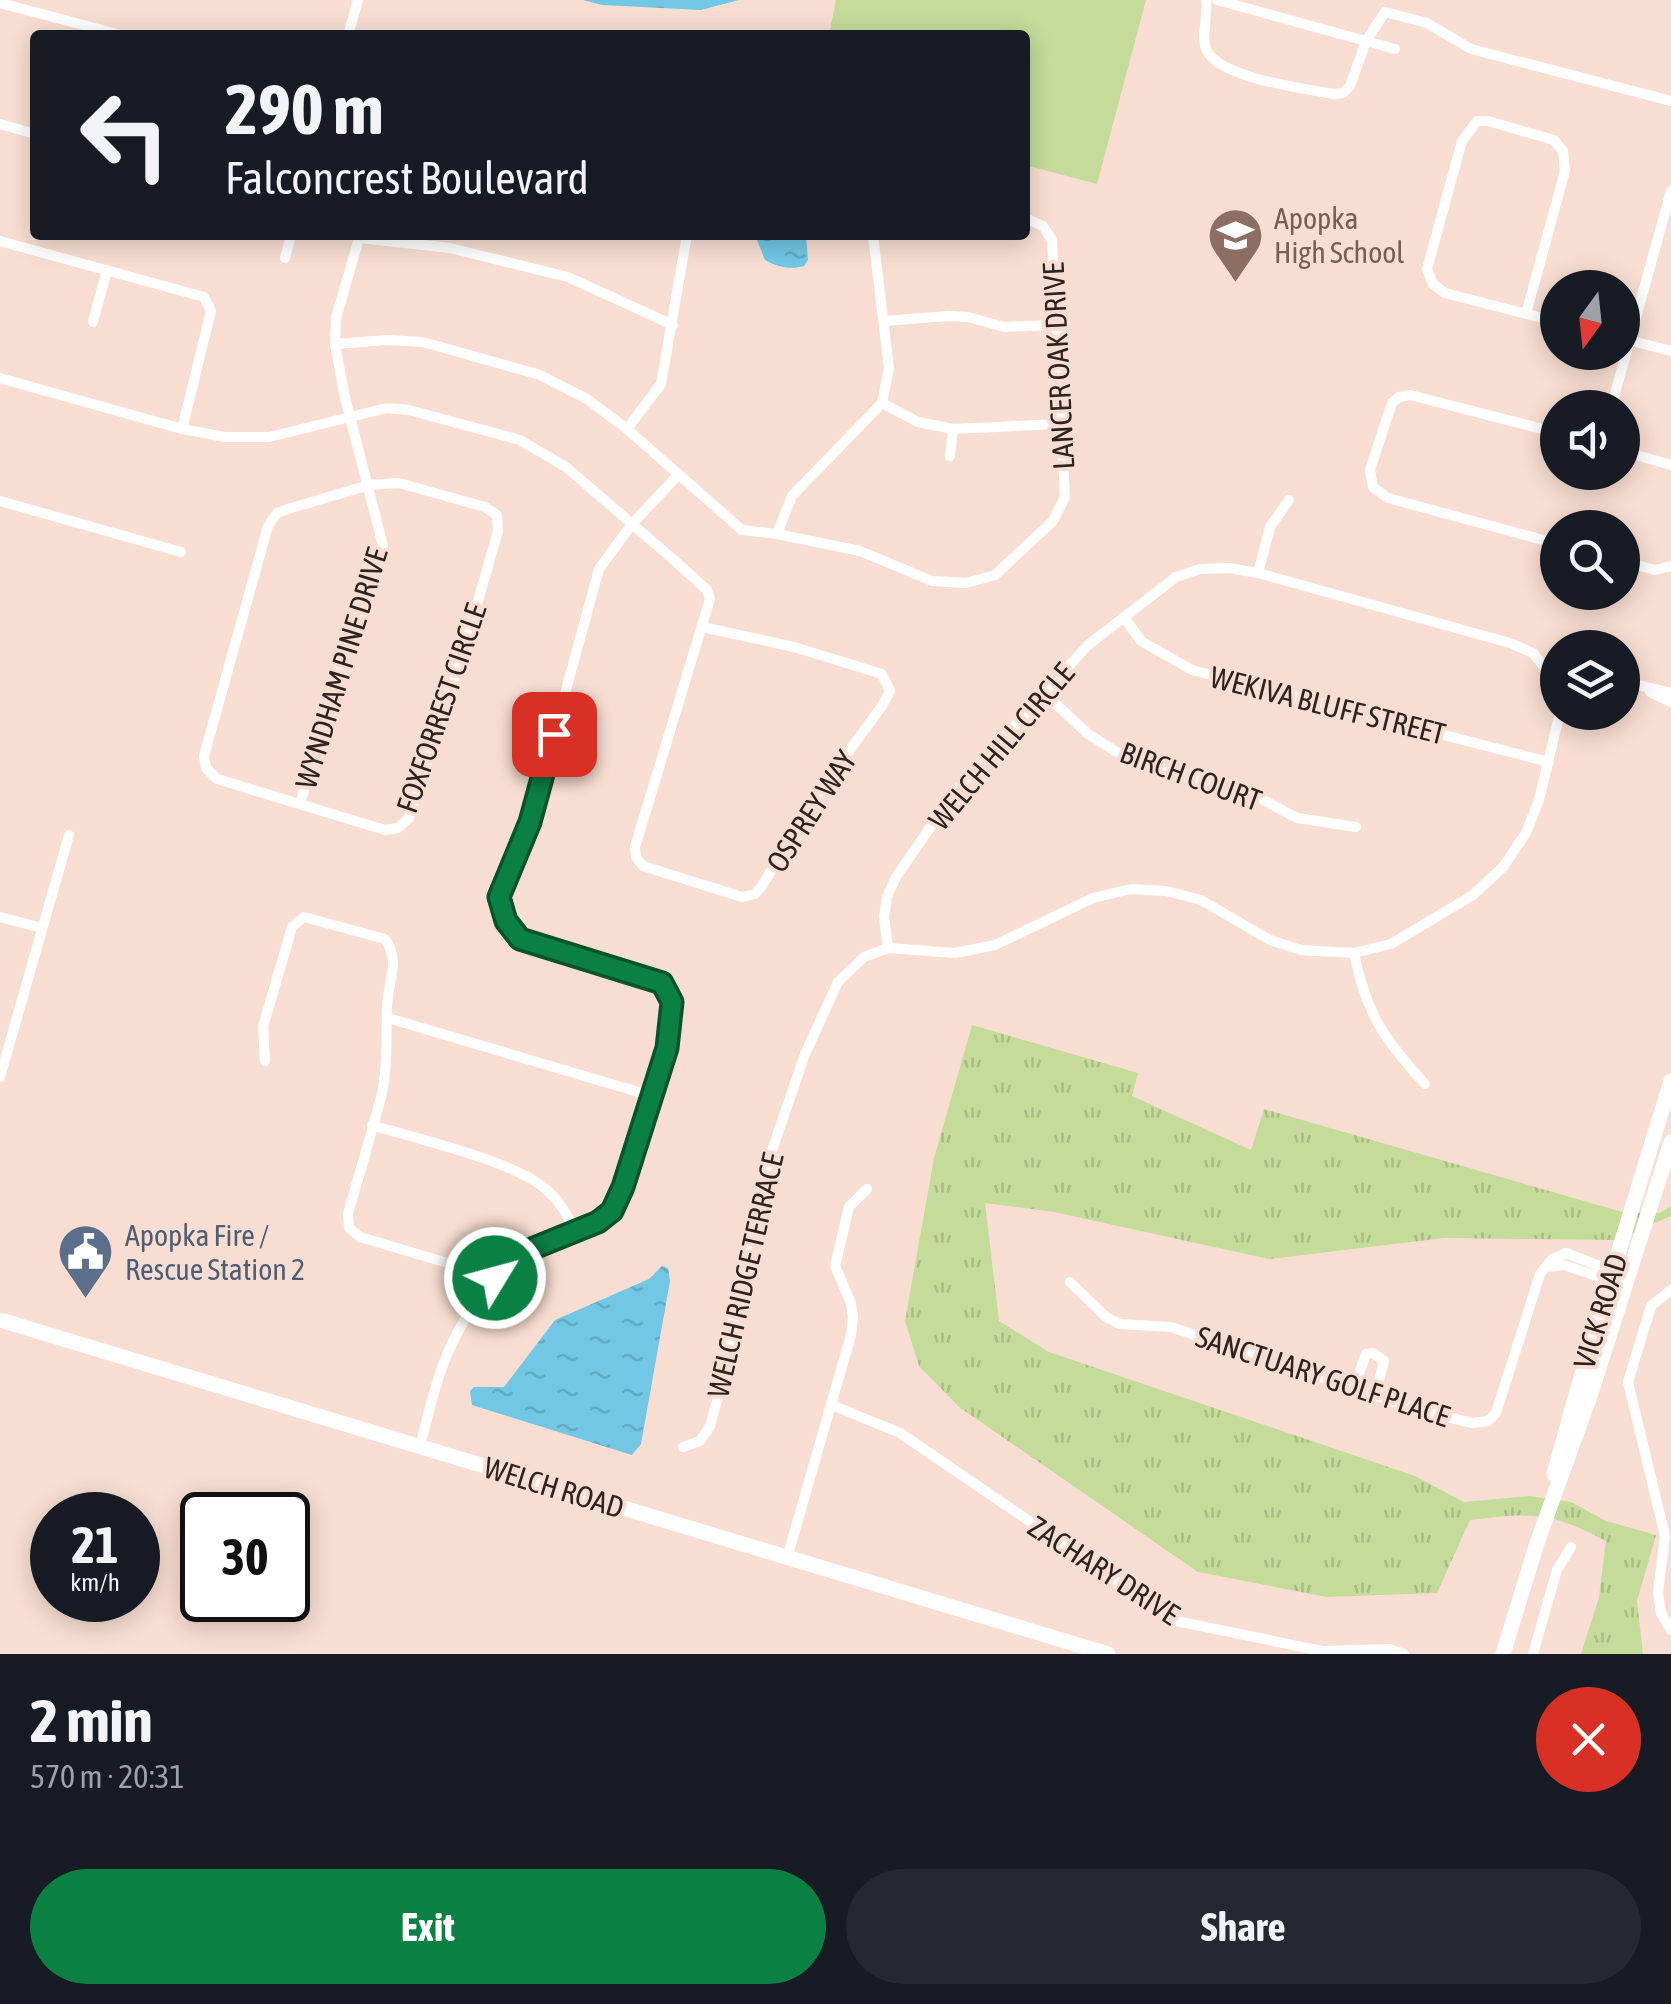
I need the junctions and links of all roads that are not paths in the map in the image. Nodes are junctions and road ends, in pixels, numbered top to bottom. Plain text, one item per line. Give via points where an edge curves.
1 (358, 0) edge
2 (1206, 0) edge
3 (1217, 0) edge
4 (0, 3) edge
5 (102, 30) edge
6 (349, 30) edge
7 (1366, 41) junction
8 (1395, 49) dead end
9 (1671, 101) edge
10 (0, 124) edge
11 (30, 133) edge
12 (1671, 191) edge
13 (1030, 220) edge
14 (0, 240) edge
15 (289, 240) edge
16 (358, 240) edge
17 (389, 240) edge
18 (686, 240) edge
19 (874, 240) edge
20 (284, 258) dead end
21 (106, 270) junction
22 (1640, 294) edge
23 (1526, 314) junction
24 (1540, 318) edge
25 (885, 321) junction
26 (93, 322) dead end
27 (672, 325) junction
28 (1055, 325) junction
29 (1640, 343) edge
30 (335, 344) junction
31 (1671, 351) edge
32 (0, 378) edge
33 (882, 403) junction
34 (350, 416) junction
35 (1060, 424) junction
36 (1540, 428) edge
37 (182, 429) junction
38 (627, 429) junction
39 (953, 429) junction
40 (950, 456) dead end
41 (1640, 456) edge
42 (1671, 465) edge
43 (678, 474) junction
44 (369, 485) junction
45 (0, 500) edge
46 (1289, 500) dead end
47 (632, 524) junction
48 (777, 534) junction
49 (1540, 539) edge
50 (181, 552) dead end
51 (1640, 566) edge
52 (1671, 566) edge
53 (1258, 573) junction
54 (1124, 617) junction
55 (702, 627) junction
56 (1540, 663) edge
57 (1640, 685) edge
58 (1640, 688) edge
59 (1042, 692) junction
60 (1671, 693) edge
61 (1671, 702) edge
62 (1556, 730) edge
63 (1549, 762) junction
64 (300, 804) junction
65 (1356, 828) dead end
66 (69, 834) dead end
67 (0, 917) edge
68 (42, 928) junction
69 (888, 948) junction
70 (1354, 953) junction
71 (388, 1018) junction
72 (6, 1031) edge
73 (265, 1060) dead end
74 (0, 1077) edge
75 (1671, 1080) edge
76 (1424, 1084) dead end
77 (652, 1096) junction
78 (372, 1126) junction
79 (1671, 1142) edge
80 (867, 1189) dead end
81 (574, 1230) junction
82 (495, 1278) junction
83 (1619, 1278) junction
84 (1070, 1282) dead end
85 (1671, 1290) edge
86 (0, 1320) edge
87 (1354, 1388) junction
88 (1375, 1396) junction
89 (832, 1405) junction
90 (420, 1446) junction
91 (683, 1447) dead end
92 (1571, 1546) dead end
93 (787, 1558) junction
94 (1671, 1630) edge
95 (1108, 1654) edge
96 (1404, 1654) edge
97 (1503, 1654) edge
98 (1533, 1654) edge

1 - 6 street
2 - 7 street via 1208,54 1242,74 1343,93
3 - 7 street
4 - 5 street
7 - 8 street
7 - 9 street via 1385,12 1427,23 1471,50
10 - 11 street
12 - 22 street
13 - 28 street, LANCER OAK DRIVE via 1052,240
14 - 21 street
15 - 20 street
16 - 30 street
17 - 27 street via 568,277
18 - 27 street
19 - 25 street
21 - 26 street
21 - 37 street via 208,302
23 - 23 street via 1444,294 1427,269 1462,140 1476,121 1554,140 1565,159
23 - 24 street
25 - 28 street via 948,316 1004,327
25 - 33 street via 889,368
27 - 38 street via 661,384
28 - 35 street, LANCER OAK DRIVE
29 - 31 street
30 - 34 street, WYNDHAM PINE DRIVE
30 - 38 street, LANCER OAK DRIVE via 423,342 506,365 587,399
32 - 37 street
33 - 39 street via 918,422
33 - 48 street via 792,496
34 - 37 street via 269,437
34 - 44 street, WYNDHAM PINE DRIVE
34 - 47 street via 409,410 520,440 566,467
35 - 39 street
35 - 48 street, LANCER OAK DRIVE via 1065,497 1053,521 995,574 966,583 932,581 860,551
36 - 49 street via 1399,397 1370,470 1373,487 1388,498
38 - 43 street, LANCER OAK DRIVE
39 - 40 street
41 - 42 street
43 - 47 street
43 - 48 street, LANCER OAK DRIVE via 742,530
44 - 64 street, WYNDHAM PINE DRIVE via 383,546
44 - 64 street, FOXFORREST CIRCLE via 288,509 268,526 204,756 217,779
44 - 64 street, FOXFORREST CIRCLE via 399,483 485,507 497,514 498,531 408,818 385,830
45 - 50 street
46 - 53 street via 1270,527
47 - 55 street, OSPREY WAY via 706,590
47 - 77 street via 599,569 530,822 499,897 520,939 662,983 672,1002
51 - 52 street
53 - 54 street, WELCH HILL CIRCLE via 1200,568 1176,577
53 - 56 street, WELCH HILL CIRCLE via 1510,643
54 - 59 street, WELCH HILL CIRCLE
54 - 63 street, WEKIVA BLUFF STREET via 1140,640 1192,670
55 - 55 street, OSPREY WAY via 636,858 643,866 742,897 762,886 890,691 882,674
57 - 60 street
58 - 61 street
59 - 65 street, BIRCH COURT via 1128,759 1254,796 1298,818
59 - 69 street, WELCH HILL CIRCLE via 956,790 896,877 886,907
62 - 63 street
63 - 70 street via 1526,833 1503,867 1473,895 1391,944
66 - 68 street
67 - 68 street
68 - 72 street
69 - 70 street via 955,953 994,945 1093,898 1131,889 1201,900 1301,950
69 - 91 street, WELCH RIDGE TERRACE via 864,957 838,982 805,1054 767,1165 710,1426
70 - 76 street via 1362,992 1384,1039
71 - 73 street via 394,964 385,938 304,917 292,926 263,1027
71 - 77 street
71 - 78 street
72 - 74 street
75 - 83 street, VICK ROAD
77 - 81 street via 612,1211
78 - 81 street via 503,1166 546,1188
78 - 82 street via 349,1228
79 - 83 street, VICK ROAD
80 - 89 street via 849,1206 836,1250 834,1266 853,1317
81 - 82 street via 524,1252
82 - 90 street via 442,1359
83 - 88 street, SANCTUARY GOLF PLACE via 1560,1254 1545,1267 1488,1421 1424,1412
83 - 97 street, VICK ROAD
84 - 87 street, SANCTUARY GOLF PLACE via 1120,1324 1171,1327
85 - 94 street via 1651,1306 1628,1382 1666,1536 1658,1592
86 - 90 street, WELCH ROAD
87 - 88 street, SANCTUARY GOLF PLACE
87 - 88 street via 1366,1354 1373,1353 1384,1361
89 - 93 street
89 - 96 street, ZACHARY DRIVE via 900,1433 1176,1621 1322,1651
90 - 93 street, WELCH ROAD
92 - 98 street via 1557,1570
93 - 95 street, WELCH ROAD

